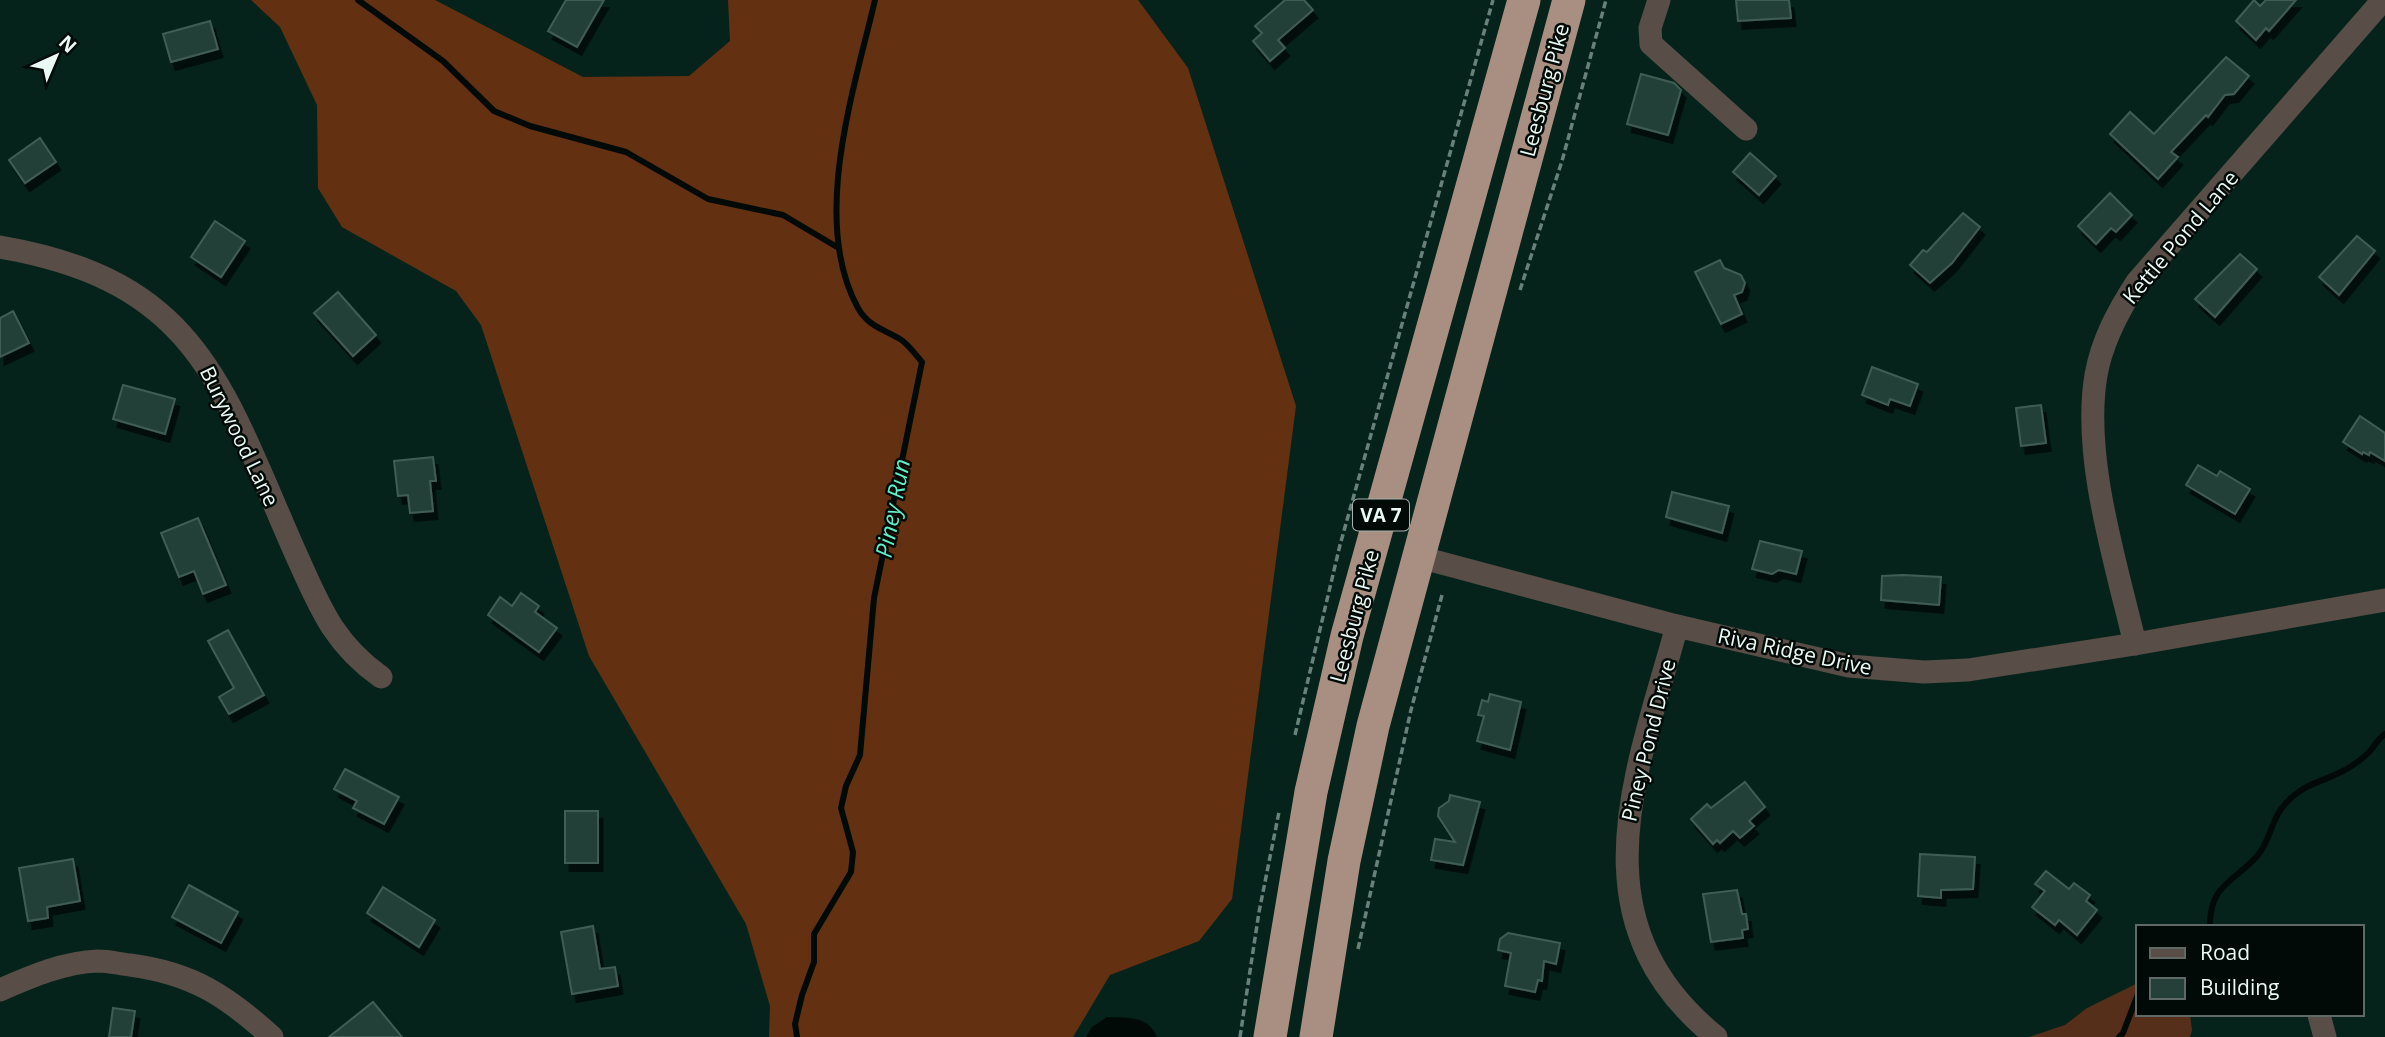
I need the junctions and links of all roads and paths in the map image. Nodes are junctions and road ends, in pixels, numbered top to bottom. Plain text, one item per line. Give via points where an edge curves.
1 (1524, 0) edge
2 (1569, 0) edge
3 (1606, 0) edge
4 (1659, 0) edge
5 (2383, 0) edge
6 (1746, 129) dead end
7 (0, 247) edge
8 (1519, 293) dead end
9 (1419, 558) junction
10 (1442, 595) dead end
11 (2385, 600) edge
12 (1677, 626) junction
13 (2135, 644) junction
14 (381, 677) dead end
15 (1357, 955) dead end
16 (0, 990) edge
17 (2319, 1016) edge
18 (272, 1037) edge
19 (1270, 1037) edge
20 (1316, 1037) edge
21 (1716, 1037) edge
22 (2325, 1037) edge

1 - 19 highway, Leesburg Pike / VA 7 via 1347,636 1311,792
2 - 9 highway, Leesburg Pike / VA 7
3 - 8 path via 1562,161
4 - 6 street via 1650,28 1651,44
5 - 13 street, Kettle Pond Lane via 2137,282 2105,340 2095,383 2093,438
7 - 14 street, Burywood Lane via 71,263 117,281 171,320 213,374 331,629 355,658
9 - 12 street, Riva Ridge Drive
9 - 20 highway, Leesburg Pike / VA 7 via 1357,795
10 - 15 path via 1411,710
11 - 13 street, Riva Ridge Drive
12 - 13 street, Riva Ridge Drive via 1849,666 1924,672 1968,670
12 - 21 street, Piney Pond Drive via 1631,793 1626,861 1633,906 1652,959 1690,1013
16 - 18 street via 42,972 98,961 159,969 205,985
17 - 22 street

